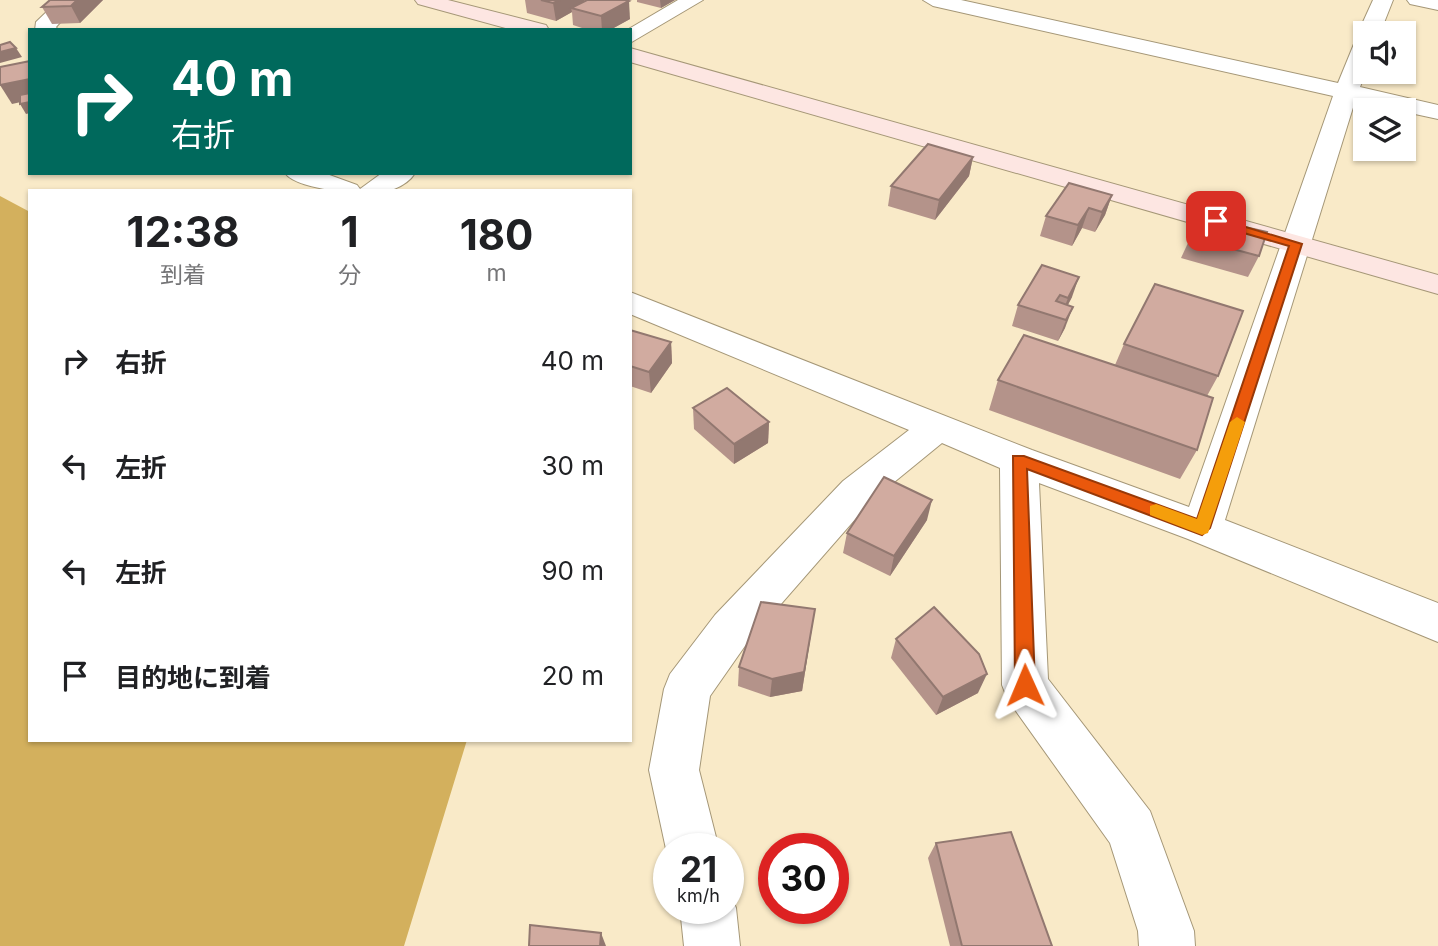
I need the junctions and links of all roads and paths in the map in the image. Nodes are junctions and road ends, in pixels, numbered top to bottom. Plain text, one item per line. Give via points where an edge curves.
1 (69, 0) edge
2 (425, 0) edge
3 (693, 0) edge
4 (933, 0) edge
5 (1383, 0) edge
6 (1418, 0) edge
7 (1438, 4) edge
8 (1374, 21) edge
9 (45, 28) edge
10 (530, 28) edge
11 (632, 36) edge
12 (632, 56) edge
13 (1353, 74) edge
14 (1346, 92) junction
15 (1438, 112) edge
16 (303, 175) edge
17 (398, 175) edge
18 (342, 189) edge
19 (375, 189) edge
20 (1296, 244) junction
21 (1438, 285) edge
22 (632, 303) edge
23 (938, 428) junction
24 (1019, 460) junction
25 (1202, 528) junction
26 (1438, 623) edge
27 (690, 833) edge
28 (710, 924) edge
29 (712, 946) edge
30 (1167, 946) edge

1 - 9 street
2 - 10 street
3 - 11 street
4 - 14 street
5 - 8 street
6 - 7 street
12 - 20 street
13 - 14 street
14 - 15 street
14 - 20 street
16 - 18 street
17 - 19 street
20 - 21 street
20 - 25 street
22 - 23 street
23 - 24 street
23 - 27 street via 857,491 732,629 687,689 674,770
24 - 25 street
24 - 30 street via 1025,685 1132,829
25 - 26 street
28 - 29 street

